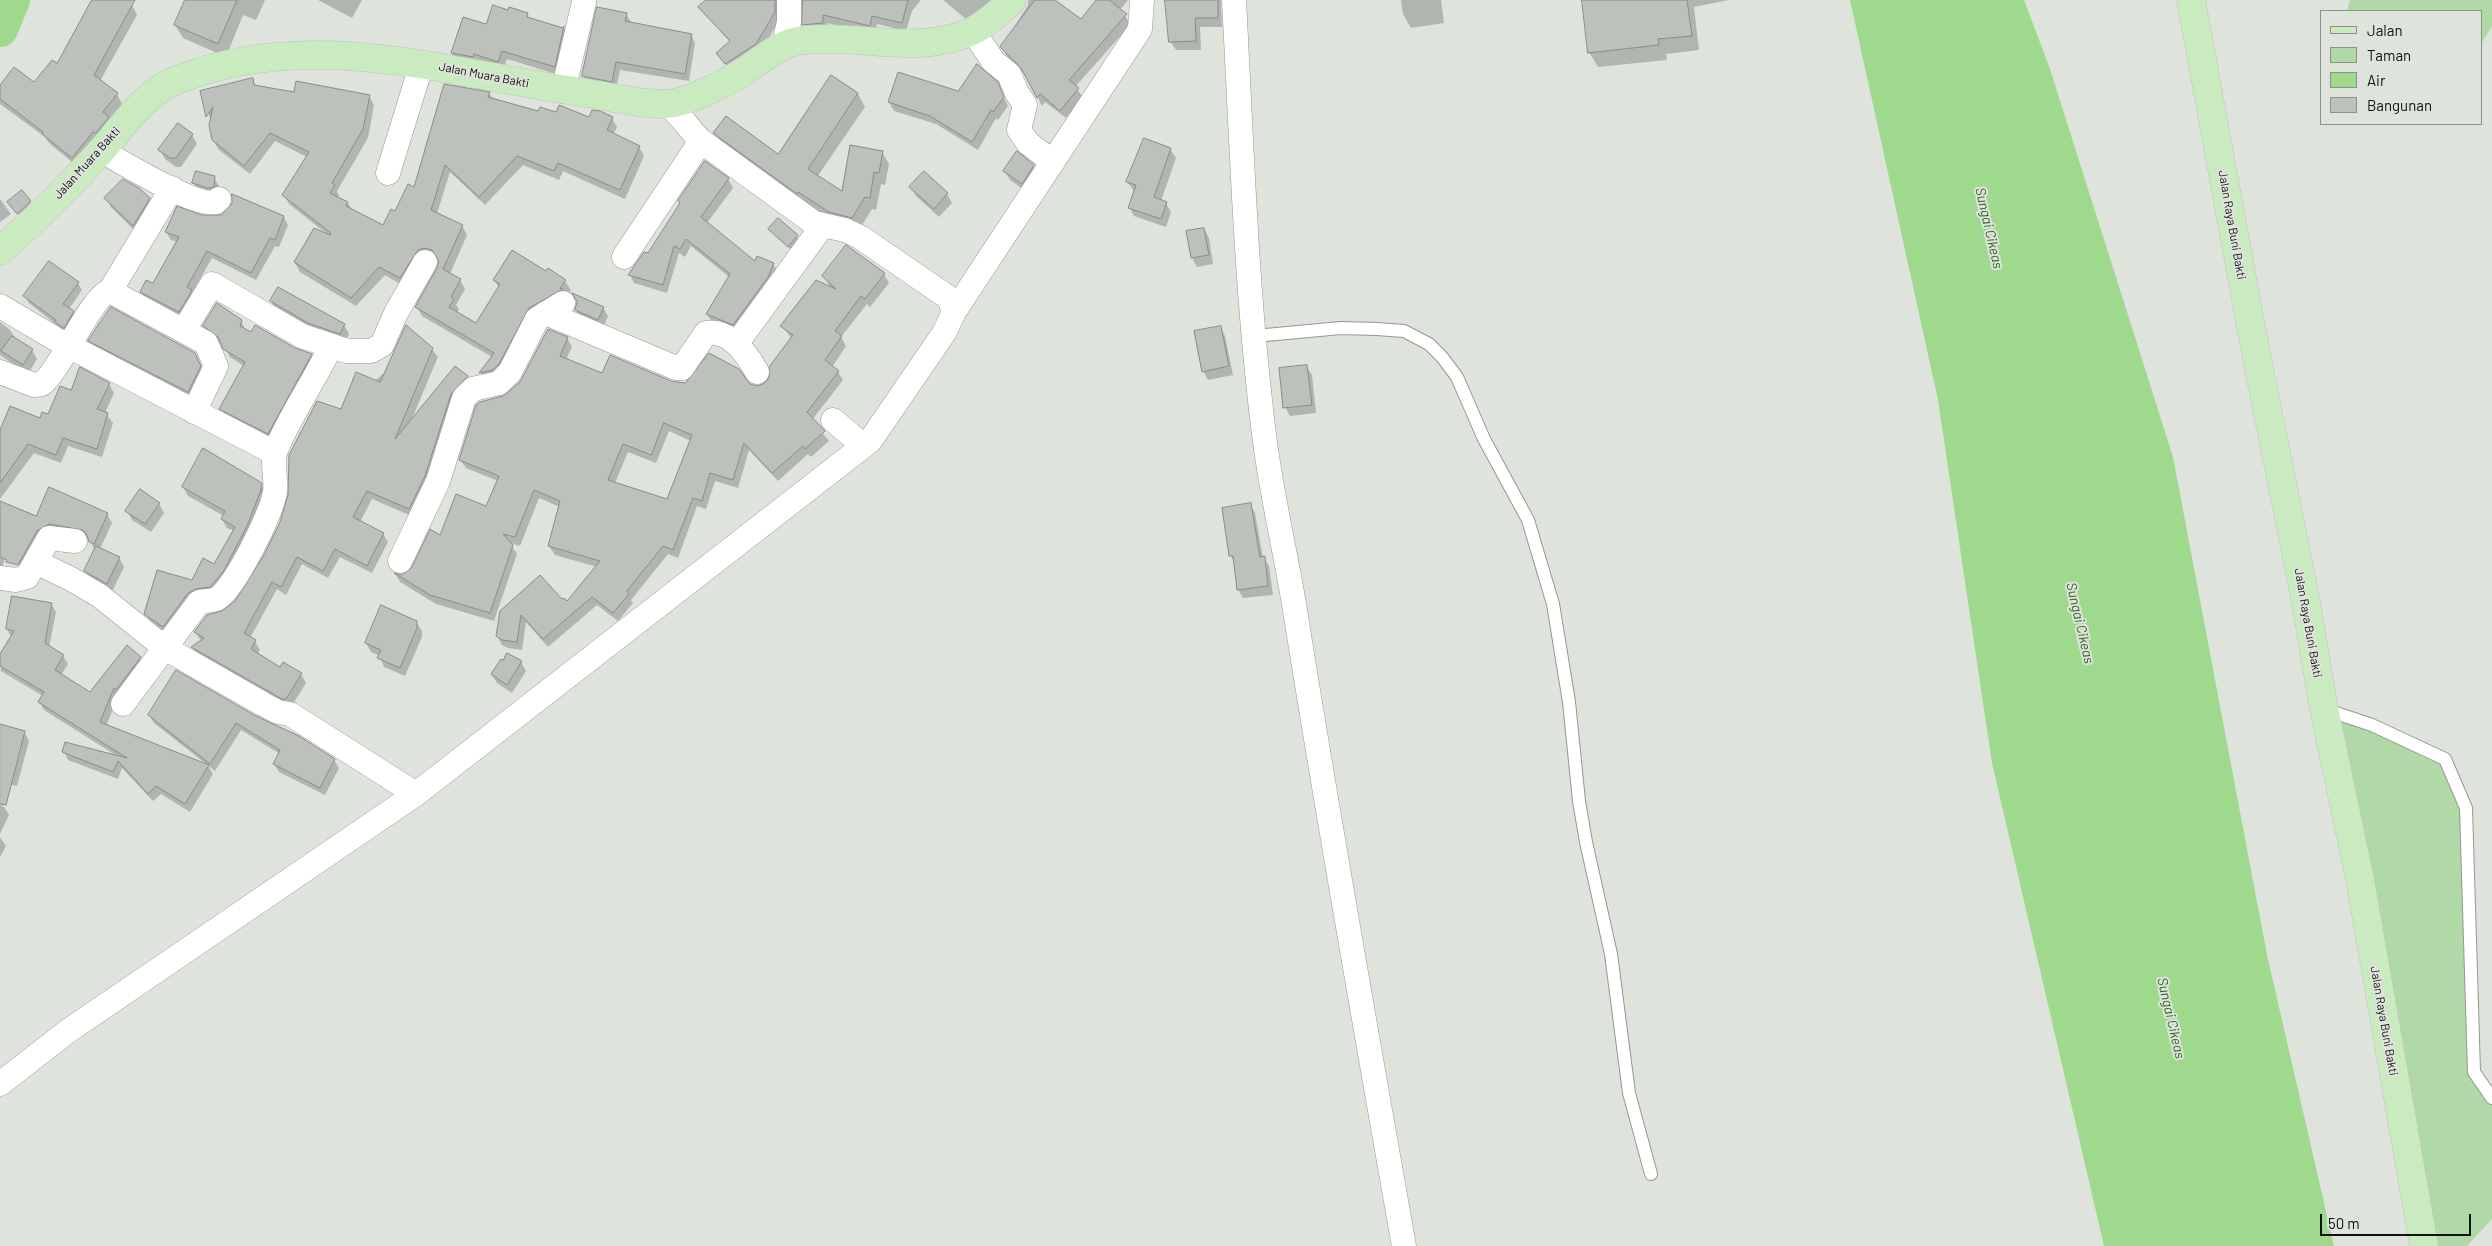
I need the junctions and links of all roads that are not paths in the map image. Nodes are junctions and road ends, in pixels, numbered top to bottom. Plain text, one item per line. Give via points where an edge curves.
1 (789, 0) edge
2 (1012, 0) edge
3 (1142, 0) edge
4 (1234, 0) edge
5 (2191, 0) edge
6 (584, 2) dead end
7 (974, 31) junction
8 (784, 44) junction
9 (422, 63) junction
10 (563, 90) junction
11 (667, 104) junction
12 (701, 141) junction
13 (102, 151) junction
14 (1053, 162) junction
15 (388, 173) dead end
16 (172, 188) junction
17 (219, 199) dead end
18 (823, 225) junction
19 (0, 250) edge
20 (624, 257) dead end
21 (425, 262) dead end
22 (110, 291) junction
23 (0, 306) edge
24 (954, 312) junction
25 (184, 330) junction
26 (1254, 336) junction
27 (737, 344) junction
28 (71, 346) junction
29 (331, 346) junction
30 (0, 372) edge
31 (757, 372) dead end
32 (194, 412) junction
33 (834, 420) dead end
34 (865, 444) junction
35 (274, 453) junction
36 (75, 541) dead end
37 (400, 561) dead end
38 (36, 562) junction
39 (0, 578) edge
40 (165, 648) junction
41 (123, 704) dead end
42 (2324, 709) junction
43 (416, 794) junction
44 (0, 1084) edge
45 (2492, 1098) edge
46 (1651, 1174) dead end
47 (1404, 1246) edge
48 (2424, 1246) edge

1 - 8 street
2 - 7 main road, Jalan Muara Bakti
3 - 14 street via 1140,29
4 - 26 street
5 - 42 main road, Jalan Raya Buni Bakti
6 - 10 street
7 - 8 main road, Jalan Muara Bakti via 948,40 910,44 832,39
7 - 14 street via 992,61 1008,74 1025,105 1019,130 1028,143
8 - 11 main road, Jalan Muara Bakti via 743,72 694,96
9 - 10 main road, Jalan Muara Bakti
9 - 13 main road, Jalan Muara Bakti via 298,54 210,70 160,89 146,100
9 - 15 street
10 - 11 main road, Jalan Muara Bakti
11 - 12 street via 681,115 688,129
12 - 18 street via 814,223
12 - 20 street
13 - 16 street
13 - 19 main road, Jalan Muara Bakti via 34,221
14 - 24 street
16 - 17 street via 206,203
16 - 22 street
18 - 24 street via 860,237 948,298
18 - 27 street
21 - 29 street via 382,345 372,351 348,351
22 - 25 street
22 - 28 street via 105,292 92,309
23 - 28 street
24 - 34 street via 939,341
25 - 29 street via 212,284 286,328
25 - 32 street via 206,343 216,366
26 - 46 lane via 1341,328 1377,329 1404,331 1429,344 1458,377 1484,439 1528,520 1553,604 1569,702 1579,801 1611,954 1629,1093
26 - 47 street via 1265,443 1331,840
27 - 31 street
27 - 37 street via 712,332 706,333 682,368 676,368 555,308 537,319 510,372 499,383 473,388 464,398 435,489
28 - 30 street via 42,384 34,385
28 - 32 street
29 - 35 street via 315,380 297,404
32 - 35 street
33 - 34 street
34 - 43 street
35 - 40 street via 277,480 274,500 258,536 223,594 213,601 200,602
36 - 38 street via 49,538
38 - 39 street via 24,579
38 - 40 street via 100,596
40 - 41 street
40 - 43 street via 278,712 290,714
42 - 45 lane via 2372,725 2445,759 2466,808 2474,1072
42 - 48 main road, Jalan Raya Buni Bakti via 2360,880
43 - 44 street via 68,1031

